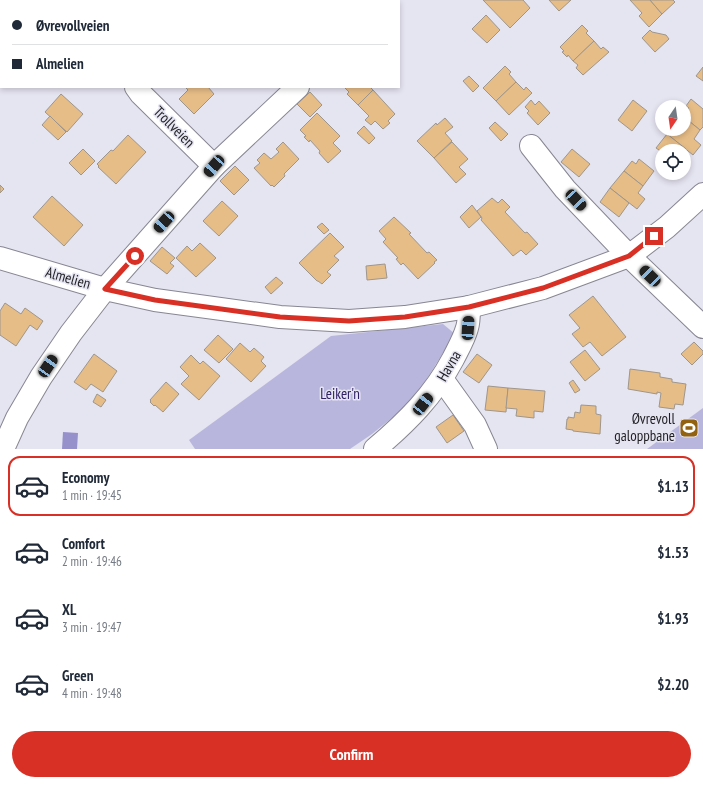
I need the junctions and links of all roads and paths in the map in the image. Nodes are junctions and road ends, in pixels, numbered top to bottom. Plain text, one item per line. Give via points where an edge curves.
1 (137, 88) edge
2 (297, 88) edge
3 (531, 146) dead end
4 (214, 166) junction
5 (703, 194) edge
6 (629, 256) junction
7 (0, 258) edge
8 (105, 289) junction
9 (469, 307) junction
10 (703, 327) edge
11 (442, 379) junction
12 (3, 449) edge
13 (375, 449) edge
14 (486, 449) edge

1 - 4 street, Trollveien
2 - 4 street
3 - 6 street via 565,188
4 - 8 street
5 - 6 street, Almelien via 667,227
6 - 9 street, Almelien via 543,288
6 - 10 street
7 - 8 street, Almelien
8 - 9 street, Almelien via 155,300 280,317 349,321 405,317
8 - 12 street via 41,377 17,418
9 - 11 street, Havna via 468,328
11 - 13 street, Havna via 423,404
11 - 14 street via 475,425

